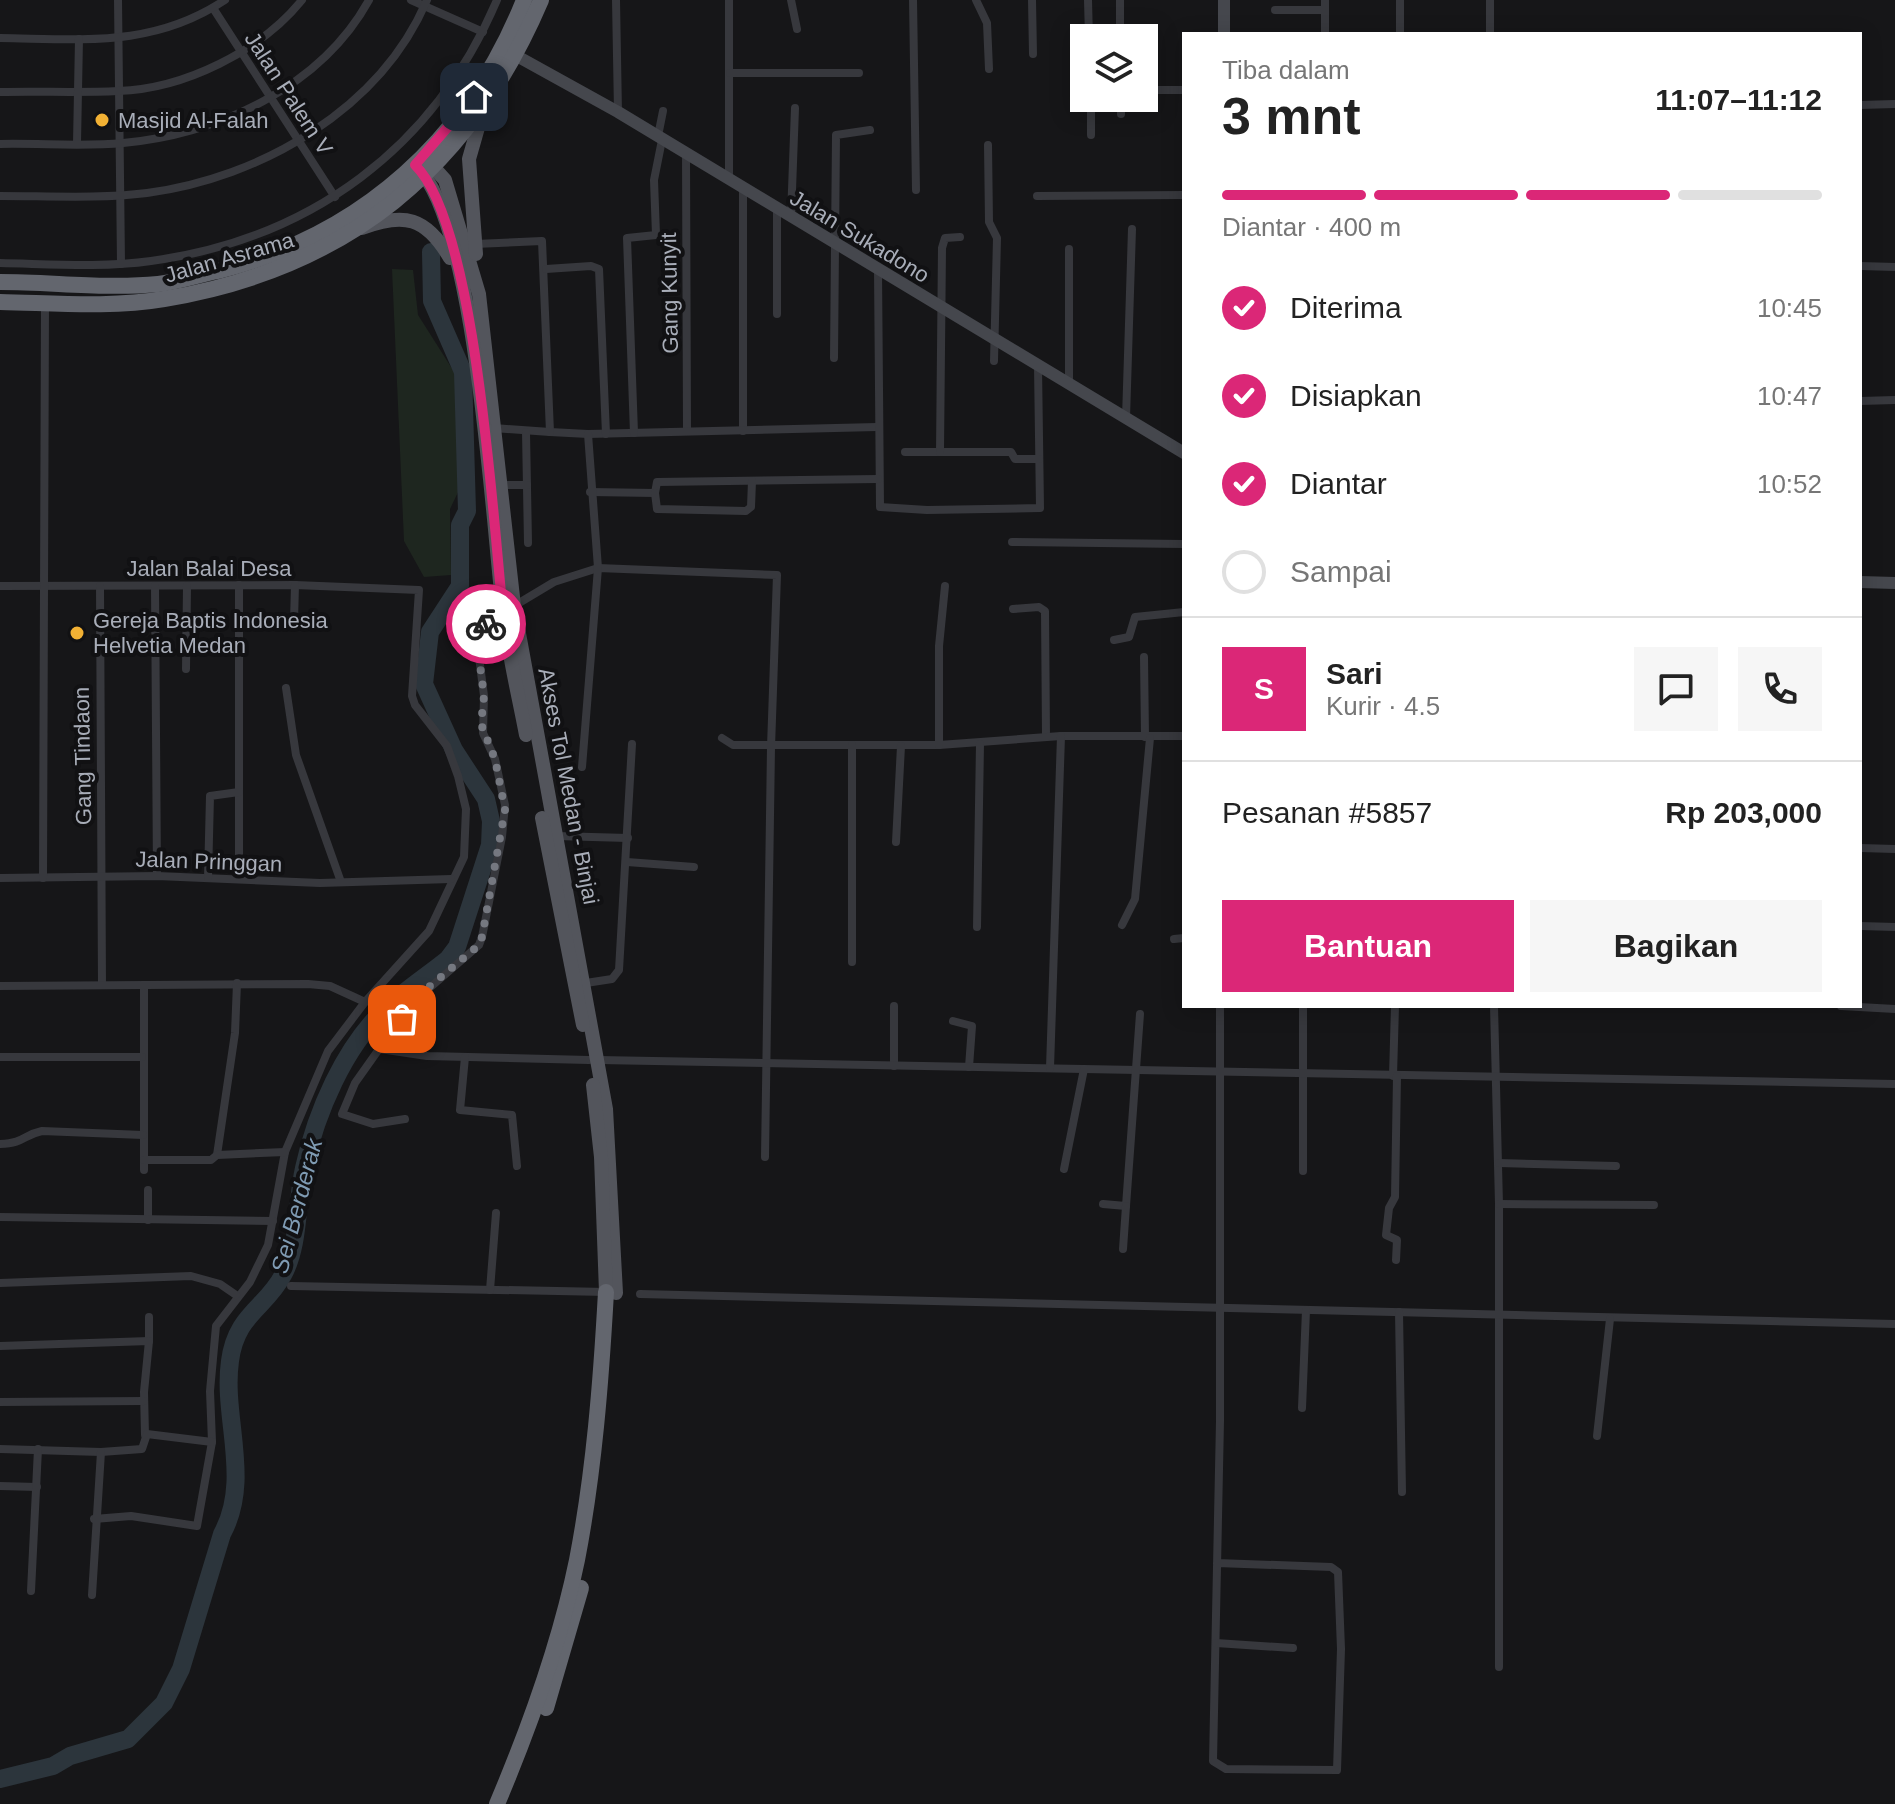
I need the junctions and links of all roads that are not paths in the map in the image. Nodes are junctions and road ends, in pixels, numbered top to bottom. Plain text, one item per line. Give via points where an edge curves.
1 (118, 0) edge
2 (225, 0) edge
3 (302, 0) edge
4 (369, 0) edge
5 (411, 0) edge
6 (497, 0) edge
7 (524, 0) edge
8 (541, 0) edge
9 (616, 0) edge
10 (729, 0) edge
11 (791, 0) edge
12 (913, 0) edge
13 (976, 0) edge
14 (1032, 0) edge
15 (1088, 0) edge
16 (1120, 0) edge
17 (1224, 0) edge
18 (1400, 0) edge
19 (1490, 0) edge
20 (426, 3) edge
21 (1325, 5) edge
22 (213, 8) junction
23 (1275, 10) dead end
24 (1089, 24) edge
25 (1120, 24) edge
26 (797, 29) dead end
27 (483, 32) junction
28 (1224, 32) edge
29 (1325, 32) edge
30 (1400, 32) edge
31 (1490, 32) edge
32 (0, 38) edge
33 (79, 39) junction
34 (118, 39) junction
35 (240, 52) junction
36 (1033, 54) dead end
37 (515, 55) junction
38 (989, 69) dead end
39 (730, 73) junction
40 (859, 73) dead end
41 (78, 90) junction
42 (1158, 90) edge
43 (1182, 90) edge
44 (119, 91) junction
45 (0, 92) edge
46 (273, 95) junction
47 (1895, 104) edge
48 (484, 105) junction
49 (1862, 105) edge
50 (795, 108) dead end
51 (663, 111) dead end
52 (618, 112) junction
53 (1091, 112) edge
54 (870, 130) dead end
55 (1091, 135) dead end
56 (660, 138) junction
57 (300, 141) junction
58 (77, 143) junction
59 (0, 144) edge
60 (120, 144) junction
61 (988, 145) dead end
62 (686, 154) junction
63 (424, 166) junction
64 (729, 180) junction
65 (743, 188) junction
66 (916, 190) dead end
67 (1182, 195) edge
68 (0, 196) edge
69 (120, 196) junction
70 (1037, 196) dead end
71 (335, 197) junction
72 (777, 208) junction
73 (791, 217) junction
74 (1132, 229) dead end
75 (355, 231) junction
76 (960, 237) dead end
77 (475, 244) junction
78 (835, 244) junction
79 (1069, 249) dead end
80 (0, 263) edge
81 (121, 264) junction
82 (1862, 266) edge
83 (1895, 267) edge
84 (546, 269) junction
85 (878, 270) junction
86 (460, 275) junction
87 (0, 282) edge
88 (477, 286) junction
89 (0, 302) edge
90 (45, 302) junction
91 (940, 307) junction
92 (777, 314) dead end
93 (995, 339) junction
94 (834, 358) dead end
95 (994, 361) dead end
96 (1038, 366) junction
97 (1069, 383) junction
98 (1895, 400) edge
99 (1862, 401) edge
100 (1126, 418) junction
101 (877, 427) junction
102 (494, 428) junction
103 (687, 431) junction
104 (743, 431) junction
105 (526, 432) junction
106 (550, 432) junction
107 (634, 433) junction
108 (588, 434) junction
109 (606, 434) junction
110 (905, 452) dead end
111 (940, 452) junction
112 (1182, 452) edge
113 (1039, 459) junction
114 (878, 479) junction
115 (752, 481) junction
116 (527, 485) junction
117 (495, 486) junction
118 (590, 492) junction
119 (655, 493) junction
120 (1012, 542) dead end
121 (528, 543) dead end
122 (1182, 544) edge
123 (598, 568) junction
124 (1862, 582) edge
125 (1895, 583) edge
126 (239, 585) junction
127 (295, 585) junction
128 (0, 586) edge
129 (44, 586) junction
130 (100, 586) junction
131 (155, 586) junction
132 (187, 586) junction
133 (945, 586) dead end
134 (1013, 609) dead end
135 (509, 610) junction
136 (1182, 612) edge
137 (294, 621) dead end
138 (1114, 640) dead end
139 (1144, 657) dead end
140 (186, 669) dead end
141 (286, 688) dead end
142 (1061, 736) junction
143 (1182, 736) edge
144 (1046, 737) junction
145 (722, 738) dead end
146 (1148, 738) junction
147 (771, 743) junction
148 (632, 744) dead end
149 (980, 744) junction
150 (852, 745) junction
151 (939, 745) junction
152 (901, 746) junction
153 (582, 767) dead end
154 (239, 792) junction
155 (556, 836) junction
156 (628, 838) junction
157 (896, 842) dead end
158 (1862, 848) edge
159 (1895, 849) edge
160 (239, 861) dead end
161 (627, 862) junction
162 (694, 867) dead end
163 (157, 876) junction
164 (101, 877) junction
165 (0, 878) edge
166 (43, 878) junction
167 (208, 878) junction
168 (451, 879) junction
169 (341, 882) junction
170 (566, 912) junction
171 (1122, 925) dead end
172 (1862, 926) edge
173 (977, 927) dead end
174 (1895, 927) edge
175 (852, 962) dead end
176 (237, 983) junction
177 (586, 983) junction
178 (102, 985) junction
179 (144, 985) junction
180 (0, 986) edge
181 (380, 990) junction
182 (365, 1002) junction
183 (894, 1006) dead end
184 (1862, 1007) edge
185 (1220, 1008) edge
186 (1303, 1008) edge
187 (1395, 1008) edge
188 (1494, 1008) edge
189 (1895, 1009) edge
190 (403, 1011) junction
191 (1140, 1014) dead end
192 (953, 1021) dead end
193 (380, 1049) junction
194 (0, 1057) edge
195 (142, 1057) junction
196 (465, 1057) junction
197 (594, 1060) junction
198 (768, 1063) junction
199 (894, 1066) junction
200 (969, 1067) junction
201 (1050, 1068) junction
202 (1084, 1069) junction
203 (1135, 1072) junction
204 (1220, 1072) junction
205 (1302, 1074) junction
206 (1395, 1076) junction
207 (1496, 1077) junction
208 (1895, 1084) edge
209 (405, 1119) dead end
210 (143, 1135) junction
211 (0, 1144) edge
212 (285, 1152) junction
213 (217, 1155) junction
214 (765, 1157) dead end
215 (144, 1160) junction
216 (1499, 1163) junction
217 (517, 1166) dead end
218 (1616, 1166) dead end
219 (1064, 1169) dead end
220 (144, 1170) dead end
221 (1303, 1171) dead end
222 (148, 1190) dead end
223 (1103, 1204) dead end
224 (1499, 1204) junction
225 (1654, 1205) dead end
226 (1126, 1206) junction
227 (496, 1213) dead end
228 (0, 1217) edge
229 (148, 1220) junction
230 (273, 1221) junction
231 (1123, 1249) dead end
232 (1396, 1260) dead end
233 (0, 1283) edge
234 (291, 1286) dead end
235 (490, 1290) junction
236 (611, 1293) junction
237 (640, 1294) dead end
238 (236, 1295) junction
239 (1219, 1309) junction
240 (1306, 1310) junction
241 (1399, 1312) junction
242 (1497, 1315) junction
243 (149, 1317) dead end
244 (1610, 1319) junction
245 (1895, 1324) edge
246 (149, 1341) junction
247 (0, 1346) edge
248 (144, 1401) junction
249 (0, 1402) edge
250 (1302, 1408) dead end
251 (145, 1435) junction
252 (1597, 1436) dead end
253 (212, 1442) junction
254 (0, 1449) edge
255 (38, 1449) junction
256 (101, 1452) junction
257 (0, 1486) edge
258 (37, 1487) junction
259 (1402, 1492) dead end
260 (94, 1519) junction
261 (1217, 1563) junction
262 (31, 1591) dead end
263 (92, 1595) dead end
264 (1216, 1643) junction
265 (1293, 1648) dead end
266 (1499, 1667) dead end
267 (497, 1804) edge
268 (508, 1804) edge

1 - 34 street
2 - 22 street
3 - 35 street via 275,28
4 - 46 street via 329,53
5 - 20 street
6 - 27 street
7 - 63 highway, Jalan Asrama via 486,80
8 - 37 highway, Jalan Asrama
9 - 52 street
10 - 39 street
11 - 26 street
12 - 66 street
13 - 38 street via 987,23
14 - 36 street
15 - 24 street
16 - 25 street
17 - 28 street
18 - 30 street
19 - 31 street
20 - 27 street
20 - 57 street via 395,53 361,92
21 - 23 street
21 - 29 street
22 - 34 street via 157,32
22 - 35 street, Jalan Palem V
27 - 71 street via 444,99
32 - 33 street
33 - 34 street
33 - 41 street
34 - 44 street
35 - 44 street via 187,76
35 - 46 street, Jalan Palem V
37 - 48 highway, Jalan Asrama
37 - 52 street, Jalan Sukadono
39 - 40 street
39 - 64 street
41 - 44 street
41 - 45 street
41 - 58 street
42 - 43 street
44 - 60 street
46 - 57 street, Jalan Palem V
46 - 60 street via 189,132
47 - 49 street
48 - 63 highway, Jalan Asrama
48 - 77 main road via 469,159
50 - 73 street
51 - 56 street
52 - 56 street, Jalan Sukadono
53 - 55 street
54 - 78 street via 836,133
56 - 62 street, Jalan Sukadono
56 - 107 street via 654,180 656,235 627,238
57 - 69 street via 210,179
57 - 71 street, Jalan Palem V
58 - 59 street
58 - 60 street
60 - 69 street
61 - 93 street via 989,222 997,238
62 - 64 street, Jalan Sukadono
62 - 103 street, Gang Kunyit
63 - 75 highway, Jalan Asrama
63 - 86 main road, Akses Tol Medan - Binjai
63 - 87 highway, Jalan Asrama via 342,222 265,259 161,284
63 - 88 main road, Akses Tol Medan - Binjai via 445,180
64 - 65 street, Jalan Sukadono
65 - 72 street, Jalan Sukadono
65 - 104 street
67 - 70 street
68 - 69 street
69 - 81 street
71 - 81 street via 253,236 203,251
72 - 73 street, Jalan Sukadono
72 - 92 street
73 - 78 street, Jalan Sukadono
74 - 100 street
75 - 86 main road via 388,219 411,220 442,243
75 - 90 highway, Jalan Asrama via 290,266 189,294 129,303
76 - 91 street via 944,239
77 - 84 street via 540,240
77 - 88 main road
78 - 85 street, Jalan Sukadono
78 - 94 street
79 - 97 street
80 - 81 street
82 - 83 street
84 - 106 street
84 - 109 street via 599,269
85 - 91 street, Jalan Sukadono
85 - 101 street
86 - 117 main road, Akses Tol Medan - Binjai
88 - 102 main road, Akses Tol Medan - Binjai
89 - 90 highway, Jalan Asrama
90 - 129 street
91 - 93 street, Jalan Sukadono
91 - 111 street
93 - 95 street
93 - 96 street, Jalan Sukadono
96 - 97 street, Jalan Sukadono
96 - 113 street
97 - 100 street, Jalan Sukadono
98 - 99 street
100 - 112 street, Jalan Sukadono
101 - 104 street
101 - 114 street
102 - 105 street
102 - 117 main road, Akses Tol Medan - Binjai
103 - 104 street
103 - 107 street
105 - 106 street
105 - 116 street
106 - 108 street
107 - 109 street
108 - 109 street
108 - 118 street
110 - 111 street
111 - 113 street via 1011,452 1015,459
113 - 114 street via 1039,508 880,507
114 - 115 street
115 - 119 street via 657,482
115 - 119 street via 751,507 746,511 657,509
116 - 117 street
116 - 121 street
117 - 135 main road, Akses Tol Medan - Binjai
118 - 119 street
118 - 123 street
120 - 122 street
123 - 135 street via 554,582
123 - 147 street via 777,575
123 - 153 street
124 - 125 street
126 - 127 street, Jalan Balai Desa
126 - 132 street, Jalan Balai Desa
126 - 154 street
127 - 137 street
127 - 168 street, Jalan Balai Desa via 417,589 420,594 412,696 447,746 466,809 464,857
128 - 129 street, Jalan Balai Desa
129 - 130 street, Jalan Balai Desa
129 - 166 street
130 - 131 street, Jalan Balai Desa
130 - 164 street, Gang Tindaon
131 - 132 street, Jalan Balai Desa
131 - 163 street
132 - 140 street
133 - 151 street
134 - 144 street via 1045,611
135 - 155 main road, Akses Tol Medan - Binjai
135 - 170 main road, Akses Tol Medan - Binjai
135 - 190 street via 487,623 477,641 484,696 481,724 495,759 505,810 482,937
136 - 138 street via 1135,617 1129,637
139 - 146 street
141 - 169 street via 296,755
142 - 144 street
142 - 146 street
142 - 201 street
143 - 146 street
144 - 149 street
145 - 147 street via 733,745
146 - 171 street via 1135,899
147 - 150 street
147 - 198 street
148 - 156 street
149 - 151 street
149 - 173 street
150 - 152 street
150 - 175 street
151 - 152 street
152 - 157 street
154 - 160 street
154 - 167 street via 210,796
155 - 156 street
155 - 170 main road, Akses Tol Medan - Binjai
156 - 161 street
158 - 159 street
161 - 162 street
161 - 177 street via 618,975
163 - 164 street, Jalan Pringgan
163 - 167 street, Jalan Pringgan
164 - 166 street, Jalan Pringgan
164 - 178 street, Gang Tindaon
165 - 166 street, Jalan Pringgan
167 - 169 street, Jalan Pringgan
168 - 169 street, Jalan Pringgan
168 - 181 street via 429,931
170 - 177 main road, Akses Tol Medan - Binjai
170 - 197 main road, Akses Tol Medan - Binjai
172 - 174 street
176 - 179 street
176 - 182 street via 321,985
176 - 213 street
177 - 197 main road, Akses Tol Medan - Binjai
178 - 179 street
178 - 180 street
179 - 195 street
181 - 182 street
181 - 190 street
182 - 212 street via 317,1071
183 - 199 street
184 - 189 street
185 - 204 street
186 - 205 street
187 - 206 street
188 - 207 street
190 - 193 street
191 - 203 street
192 - 200 street via 972,1026
193 - 196 street
193 - 209 street via 355,1083 342,1114 373,1124
194 - 195 street
195 - 210 street
196 - 197 street
196 - 217 street via 460,1110 512,1115
197 - 198 street
197 - 236 main road, Akses Tol Medan - Binjai via 606,1157
198 - 199 street
198 - 214 street
199 - 200 street
200 - 201 street
201 - 202 street
202 - 203 street
202 - 219 street
203 - 204 street
203 - 226 street
204 - 205 street
204 - 239 street
205 - 206 street
205 - 221 street
206 - 207 street
206 - 232 street via 1395,1197 1386,1235 1397,1240
207 - 208 street
207 - 216 street
210 - 211 street via 42,1131 22,1143
210 - 215 street
212 - 213 street
212 - 230 street
213 - 215 street via 211,1160
215 - 220 street
216 - 218 street
216 - 224 street
222 - 229 street
223 - 226 street
224 - 225 street
224 - 242 street
226 - 231 street
227 - 235 street
228 - 229 street
229 - 230 street
230 - 238 street via 259,1264
233 - 238 street via 191,1276
234 - 235 street
235 - 236 street
236 - 267 highway via 576,1563 538,1697
236 - 268 highway via 607,1430 582,1587 548,1701
237 - 239 street
238 - 253 street via 216,1326 212,1349
239 - 240 street
239 - 261 street
240 - 241 street
240 - 250 street
241 - 242 street
241 - 259 street
242 - 244 street
242 - 266 street
243 - 246 street
244 - 245 street
244 - 252 street
246 - 247 street
246 - 248 street
248 - 249 street
248 - 251 street
251 - 253 street
251 - 256 street via 142,1449
253 - 260 street via 197,1526 131,1516
254 - 255 street
255 - 256 street
255 - 258 street
256 - 260 street
257 - 258 street
258 - 262 street
260 - 263 street
261 - 264 street
261 - 264 street via 1331,1567 1338,1572 1337,1770 1214,1765
264 - 265 street

